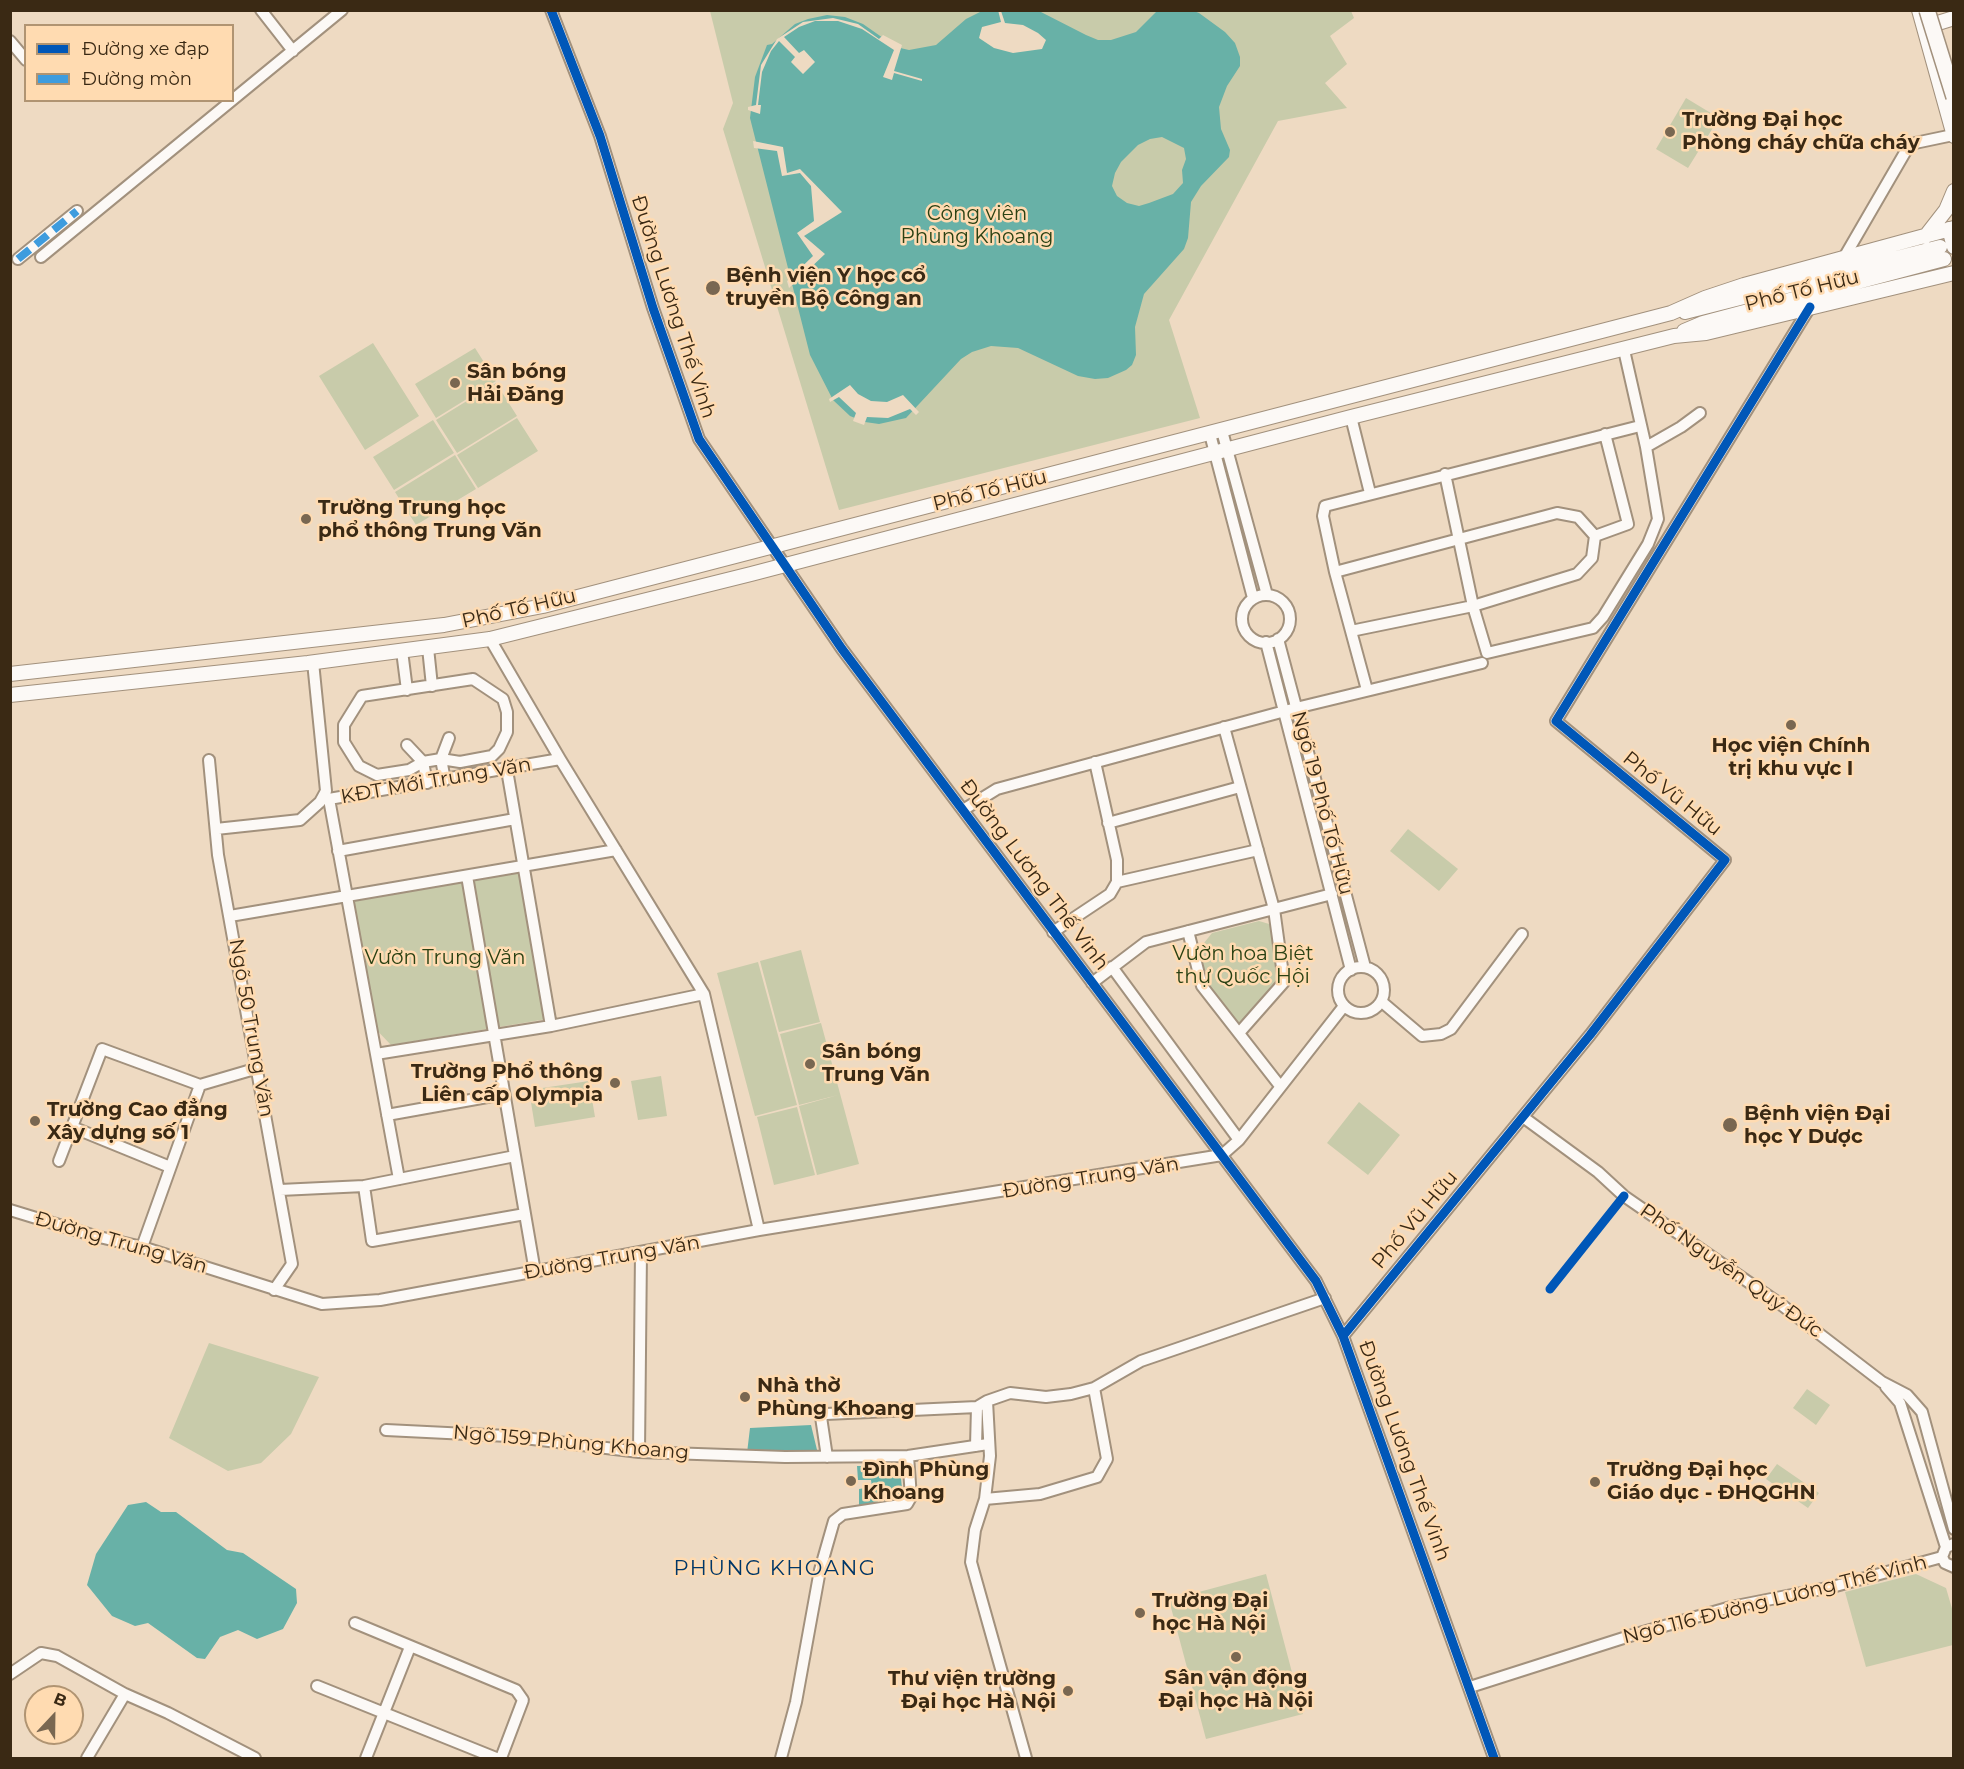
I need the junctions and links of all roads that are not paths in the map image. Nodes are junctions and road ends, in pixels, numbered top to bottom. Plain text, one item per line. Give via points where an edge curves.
1 (261, 10) edge
2 (342, 10) edge
3 (1919, 10) edge
4 (1927, 10) edge
5 (1937, 10) edge
6 (554, 11) edge
7 (1953, 18) edge
8 (1925, 27) junction
9 (10, 42) edge
10 (294, 51) junction
11 (24, 58) edge
12 (1953, 69) edge
13 (1953, 97) edge
14 (234, 100) edge
15 (232, 102) edge
16 (1953, 136) edge
17 (1953, 191) edge
18 (77, 211) dead end
19 (1951, 228) edge
20 (1925, 237) junction
21 (1946, 251) edge
22 (42, 257) dead end
23 (18, 259) dead end
24 (1842, 261) junction
25 (1953, 273) edge
26 (1937, 276) junction
27 (1953, 283) edge
28 (1810, 306) junction
29 (1671, 313) junction
30 (1674, 336) junction
31 (1624, 350) junction
32 (1700, 413) dead end
33 (1350, 417) junction
34 (1640, 426) junction
35 (1216, 432) junction
36 (1605, 434) junction
37 (1646, 447) junction
38 (1221, 451) junction
39 (1445, 474) junction
40 (1370, 494) junction
41 (1594, 536) junction
42 (1460, 537) junction
43 (770, 545) junction
44 (784, 566) junction
45 (1335, 572) junction
46 (1267, 595) junction
47 (1253, 598) junction
48 (1473, 606) junction
49 (1351, 631) junction
50 (490, 639) junction
51 (1278, 639) junction
52 (308, 641) junction
53 (1266, 642) junction
54 (428, 648) junction
55 (402, 651) junction
56 (311, 662) junction
57 (1482, 663) dead end
58 (10, 674) edge
59 (432, 686) junction
60 (407, 690) junction
61 (1367, 690) junction
62 (10, 695) edge
63 (1296, 708) junction
64 (1284, 711) junction
65 (1224, 727) junction
66 (449, 738) dead end
67 (407, 745) dead end
68 (441, 759) junction
69 (560, 759) junction
70 (209, 760) dead end
71 (423, 762) junction
72 (1095, 762) junction
73 (507, 770) junction
74 (445, 780) junction
75 (427, 783) junction
76 (1240, 788) junction
77 (963, 810) junction
78 (514, 819) junction
79 (1108, 823) junction
80 (216, 829) junction
81 (616, 850) junction
82 (1258, 850) junction
83 (338, 851) junction
84 (523, 866) junction
85 (467, 876) junction
86 (1117, 882) junction
87 (1332, 894) junction
88 (347, 897) junction
89 (1274, 909) junction
90 (230, 916) junction
91 (1188, 931) junction
92 (1053, 932) junction
93 (1522, 934) dead end
94 (1365, 967) junction
95 (1112, 968) junction
96 (1351, 970) junction
97 (1092, 983) junction
98 (704, 994) junction
99 (1382, 1002) junction
100 (1344, 1006) junction
101 (551, 1026) junction
102 (494, 1034) junction
103 (1239, 1034) junction
104 (376, 1054) junction
105 (258, 1068) junction
106 (200, 1086) junction
107 (1280, 1086) junction
108 (504, 1094) junction
109 (387, 1115) junction
110 (1523, 1117) junction
111 (72, 1127) junction
112 (1239, 1140) junction
113 (1222, 1155) junction
114 (515, 1156) junction
115 (59, 1161) dead end
116 (170, 1167) junction
117 (399, 1179) junction
118 (364, 1186) junction
119 (280, 1190) junction
120 (10, 1210) edge
121 (525, 1214) junction
122 (759, 1230) junction
123 (142, 1246) junction
124 (641, 1252) junction
125 (535, 1272) junction
126 (274, 1290) junction
127 (1324, 1298) junction
128 (1342, 1336) junction
129 (1094, 1388) junction
130 (1904, 1399) junction
131 (982, 1404) junction
132 (386, 1430) dead end
133 (988, 1444) junction
134 (976, 1446) junction
135 (639, 1452) junction
136 (908, 1456) junction
137 (827, 1457) junction
138 (985, 1499) junction
139 (1953, 1529) edge
140 (1947, 1549) edge
141 (1953, 1570) edge
142 (355, 1623) dead end
143 (410, 1647) junction
144 (10, 1674) edge
145 (317, 1686) dead end
146 (1470, 1687) junction
147 (125, 1694) junction
148 (385, 1712) junction
149 (87, 1758) edge
150 (254, 1758) edge
151 (366, 1758) edge
152 (499, 1758) edge
153 (781, 1758) edge
154 (1026, 1758) edge
155 (1494, 1758) edge

1 - 10 street
2 - 10 street
3 - 8 main road
4 - 13 highway, bridge
5 - 12 highway
6 - 43 street, Đường Lương Thế Vinh via 600,136 690,419 699,439
7 - 8 main road
8 - 16 main road
9 - 11 street
10 - 14 street
15 - 22 street
16 - 24 street via 1915,143 1907,149
17 - 20 main road via 1946,210
18 - 23 street
19 - 20 main road, Phố Tố Hữu
19 - 21 main road
20 - 24 main road, Phố Tố Hữu
21 - 29 main road via 1699,310
21 - 30 main road via 1703,323
24 - 29 main road, Phố Tố Hữu via 1744,285
25 - 26 main road, Phố Tố Hữu
26 - 27 main road
26 - 28 main road, Phố Tố Hữu
28 - 30 main road, Phố Tố Hữu via 1706,333
28 - 110 street, Phố Vũ Hữu via 1556,721 1725,860
29 - 35 main road, Phố Tố Hữu
30 - 31 main road, Phố Tố Hữu
31 - 33 main road, Phố Tố Hữu
31 - 34 street
32 - 37 street
33 - 38 main road, Phố Tố Hữu
33 - 40 street
34 - 36 street
34 - 37 street
35 - 38 street
35 - 43 main road, Phố Tố Hữu
36 - 39 street
36 - 41 street via 1628,524
37 - 48 street via 1658,509 1655,530 1593,628 1487,653
38 - 44 main road, Phố Tố Hữu
38 - 46 street
38 - 47 street
39 - 40 street
39 - 42 street
40 - 45 street via 1325,506 1323,516
41 - 42 street via 1578,517 1557,513
41 - 48 street via 1592,558 1577,574
42 - 45 street
42 - 48 street
43 - 44 street, Đường Lương Thế Vinh
43 - 52 main road, Phố Tố Hữu via 498,616
44 - 50 main road, Phố Tố Hữu
44 - 77 street, Đường Lương Thế Vinh
45 - 49 street
46 - 47 street
46 - 51 street via 1282,601 1289,612 1289,625
47 - 53 street via 1244,610 1243,625 1252,638
48 - 49 street
49 - 61 street
50 - 54 main road, Phố Tố Hữu
50 - 69 street
51 - 53 street
51 - 63 street, Ngõ 19 Phố Tố Hữu
52 - 56 main road
52 - 58 main road, Phố Tố Hữu
53 - 64 street, Ngõ 19 Phố Tố Hữu
54 - 55 main road, Phố Tố Hữu
54 - 59 street
55 - 56 main road, Phố Tố Hữu
55 - 60 street
56 - 62 main road, Phố Tố Hữu
56 - 80 street via 326,791 320,802 300,820
57 - 61 street
59 - 60 street
59 - 68 street via 474,679 503,699 507,712 507,732 492,756 460,762
60 - 71 street via 362,696 344,725 344,742 359,766 377,775 409,770
61 - 63 street
63 - 64 street
63 - 94 street, Ngõ 19 Phố Tố Hữu
64 - 65 street
64 - 87 street, Ngõ 19 Phố Tố Hữu
65 - 72 street
65 - 76 street
66 - 68 street
67 - 71 street
68 - 71 street
68 - 74 street
69 - 73 street, KĐT Mới Trung Văn
69 - 81 street
70 - 80 street, Ngõ 50 Trung Văn
71 - 75 street
72 - 77 street via 998,789
72 - 79 street
73 - 74 street, KĐT Mới Trung Văn
73 - 78 street
74 - 75 street, KĐT Mới Trung Văn
75 - 83 street, KĐT Mới Trung Văn via 330,799
76 - 79 street
76 - 82 street
77 - 92 street, Đường Lương Thế Vinh
78 - 83 street
78 - 84 street
79 - 86 street via 1117,860
80 - 90 street, Ngõ 50 Trung Văn
81 - 84 street
81 - 98 street
82 - 86 street
82 - 89 street
83 - 88 street, KĐT Mới Trung Văn
84 - 85 street
84 - 101 street
85 - 88 street
85 - 102 street
86 - 92 street via 1110,894
87 - 89 street
87 - 96 street, Ngõ 19 Phố Tố Hữu
88 - 90 street
88 - 104 street, KĐT Mới Trung Văn
89 - 91 street
89 - 103 street via 1284,982
90 - 105 street, Ngõ 50 Trung Văn
91 - 95 street via 1146,942
91 - 103 street via 1202,986
92 - 97 street, Đường Lương Thế Vinh
93 - 99 street via 1451,1029 1422,1036
94 - 96 street
94 - 99 street via 1380,976 1384,985
95 - 97 street
95 - 112 street
96 - 100 street via 1339,983 1338,995
97 - 113 street, Đường Lương Thế Vinh
98 - 101 street
98 - 122 street
99 - 100 street via 1376,1009 1359,1014
100 - 107 street
101 - 102 street
102 - 104 street
102 - 108 street
103 - 107 street
104 - 109 street, KĐT Mới Trung Văn
105 - 106 street
105 - 119 street, Ngõ 50 Trung Văn
106 - 111 street via 102,1049
106 - 116 street
107 - 112 street
108 - 109 street
108 - 114 street
109 - 117 street, KĐT Mới Trung Văn
110 - 128 street, Phố Vũ Hữu
110 - 130 street, Phố Nguyễn Quý Đức via 1624,1196 1783,1306
111 - 115 street
111 - 116 street
112 - 113 street
113 - 122 street, Đường Trung Văn
113 - 127 street, Đường Lương Thế Vinh via 1302,1261
114 - 117 street
114 - 121 street
116 - 123 street
117 - 118 street
118 - 119 street
118 - 121 street via 372,1241
119 - 126 street, Ngõ 50 Trung Văn via 292,1264
120 - 123 street, Đường Trung Văn
121 - 125 street
122 - 124 street, Đường Trung Văn
123 - 126 street, Đường Trung Văn
124 - 125 street, Đường Trung Văn
124 - 135 street
125 - 126 street, Đường Trung Văn via 380,1300 322,1304
127 - 128 street, Đường Lương Thế Vinh
127 - 129 street via 1141,1361
128 - 146 street, Đường Lương Thế Vinh
129 - 131 street via 1046,1397 1010,1393
129 - 138 street via 1107,1459 1097,1477 1040,1494
130 - 139 street, Phố Nguyễn Quý Đức via 1922,1412
130 - 140 street
131 - 133 street
131 - 134 street
131 - 137 street via 826,1414 821,1417
132 - 135 street, Ngõ 159 Phùng Khoang via 508,1436
133 - 134 street, Ngõ 159 Phùng Khoang
133 - 138 street
134 - 136 street, Ngõ 159 Phùng Khoang
135 - 137 street, Ngõ 159 Phùng Khoang
136 - 137 street, Ngõ 159 Phùng Khoang
136 - 153 street via 911,1497 907,1504 843,1514 834,1521
138 - 154 street via 975,1530 971,1562
140 - 141 street
140 - 146 street, Ngõ 116 Đường Lương Thế Vinh via 1832,1587 1721,1610
142 - 143 street
143 - 148 street
143 - 152 street via 516,1690 523,1700
144 - 147 street via 41,1653 57,1656
145 - 148 street
146 - 155 street, Đường Lương Thế Vinh
147 - 149 street
147 - 150 street
148 - 151 street
148 - 152 street

